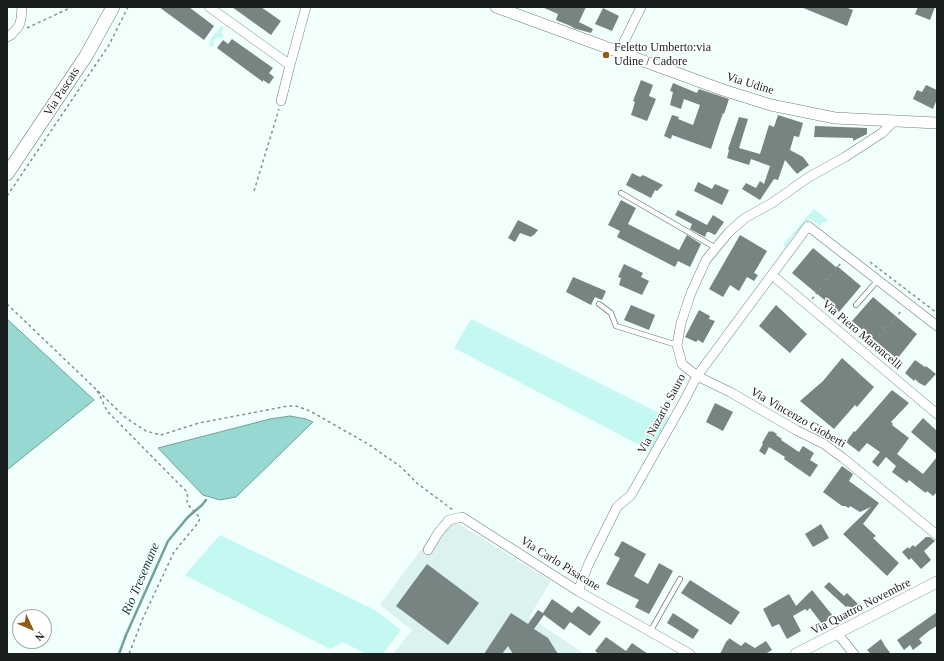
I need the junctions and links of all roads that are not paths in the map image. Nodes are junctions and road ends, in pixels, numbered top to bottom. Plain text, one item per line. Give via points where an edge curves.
1 (22, 7) edge
2 (113, 7) edge
3 (210, 7) edge
4 (306, 7) edge
5 (496, 7) edge
6 (641, 7) edge
7 (9, 36) edge
8 (619, 52) junction
9 (290, 65) junction
10 (281, 101) road end
11 (894, 122) junction
12 (937, 123) edge
13 (7, 174) edge
14 (621, 193) dead end
15 (716, 248) junction
16 (772, 275) junction
17 (878, 280) junction
18 (598, 304) dead end
19 (856, 305) dead end
20 (937, 326) edge
21 (677, 345) junction
22 (697, 376) junction
23 (937, 414) edge
24 (937, 535) edge
25 (428, 550) dead end
26 (680, 579) dead end
27 (937, 582) edge
28 (937, 586) edge
29 (923, 590) junction
30 (578, 591) junction
31 (650, 632) junction
32 (838, 633) junction
33 (690, 654) edge
34 (796, 654) edge
35 (854, 654) edge

1 - 7 street via 19,26
2 - 13 main road, Via Pascats via 86,56
3 - 9 street
4 - 9 street
5 - 8 street, Via Udine
6 - 8 street
8 - 11 street, Via Udine via 771,105 835,118
9 - 10 street
11 - 12 street, Via Udine
11 - 15 street, Via Nazario Sauro via 845,157 745,218
14 - 15 lane
15 - 21 street, Via Nazario Sauro via 706,260 691,293
16 - 17 street via 808,226
16 - 22 street
16 - 23 street, Via Piero Maroncelli
17 - 19 lane
17 - 20 street
18 - 21 lane via 611,313 616,326
21 - 22 street, Via Nazario Sauro via 682,364
22 - 24 street, Via Vincenzo Gioberti via 824,444
22 - 30 street, Via Nazario Sauro via 631,495 617,507
25 - 30 street, Via Carlo Pisacane via 449,520 462,517
26 - 31 lane
27 - 29 street, Via Quattro Novembre
28 - 29 street
29 - 32 street, Via Quattro Novembre
30 - 31 street, Via Carlo Pisacane
31 - 33 street, Via Carlo Pisacane
32 - 34 street, Via Quattro Novembre
32 - 35 street

